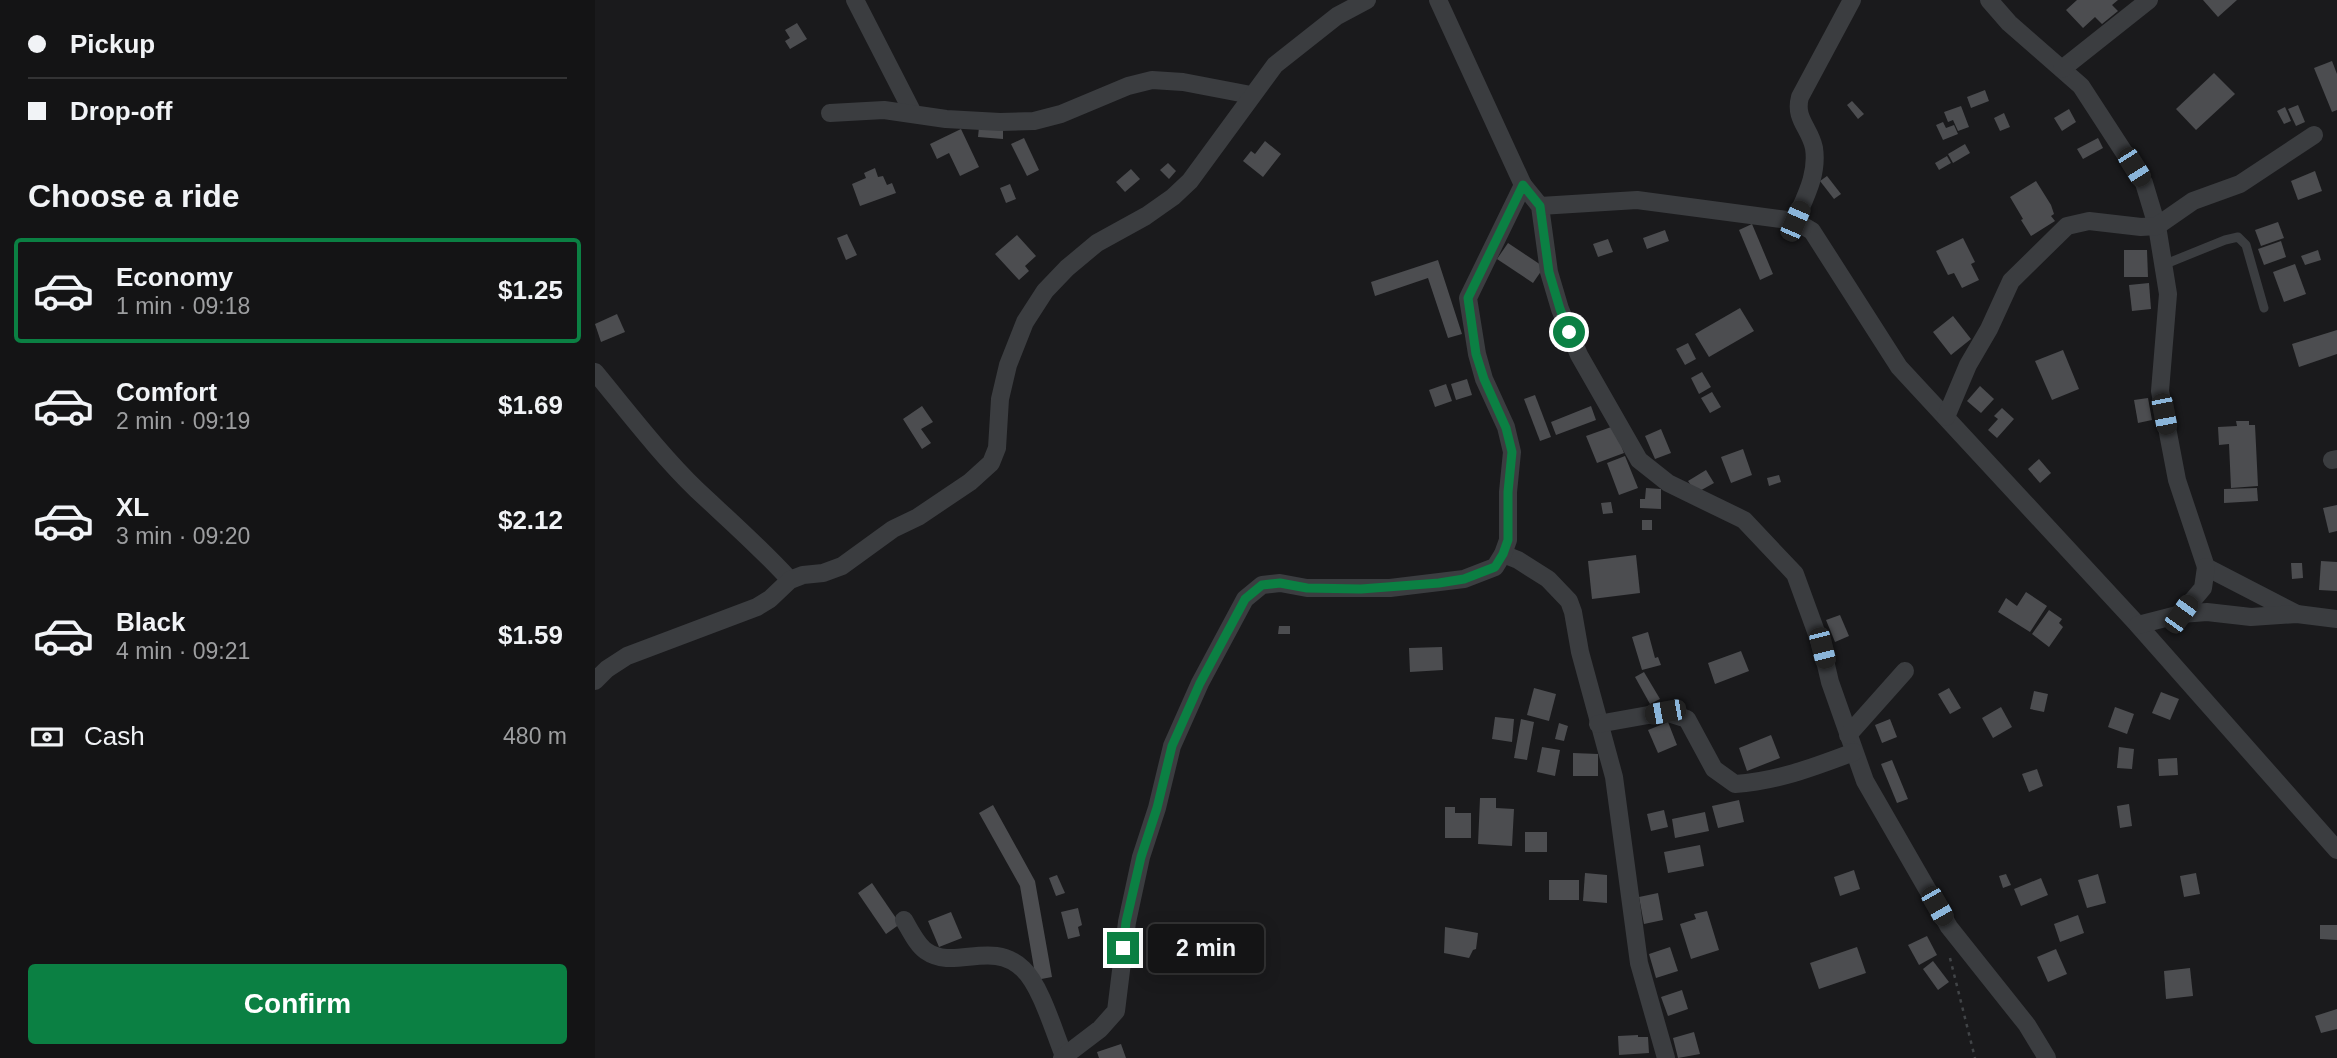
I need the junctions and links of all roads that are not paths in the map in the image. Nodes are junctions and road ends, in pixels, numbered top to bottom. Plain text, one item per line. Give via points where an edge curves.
1 (855, 0) edge
2 (1367, 0) edge
3 (1438, 0) edge
4 (1852, 0) edge
5 (1989, 0) edge
6 (2149, 0) edge
7 (2062, 69) junction
8 (1251, 95) junction
9 (830, 113) dead end
10 (913, 113) junction
11 (2314, 135) dead end
12 (1523, 185) junction
13 (1540, 206) junction
14 (1795, 221) junction
15 (2157, 226) junction
16 (2162, 266) junction
17 (2264, 308) dead end
18 (595, 372) edge
19 (1946, 417) junction
20 (1503, 554) junction
21 (2206, 567) junction
22 (790, 580) junction
23 (2181, 614) junction
24 (2297, 614) junction
25 (2337, 619) edge
26 (2138, 625) junction
27 (1905, 671) dead end
28 (595, 681) edge
29 (1598, 724) junction
30 (1851, 743) junction
31 (2337, 850) edge
32 (904, 920) dead end
33 (1063, 1057) edge
34 (1666, 1058) edge
35 (2047, 1058) edge

1 - 10 street
2 - 8 street via 1337,16 1275,65
3 - 12 street
4 - 14 street via 1797,108 1814,147 1815,174
5 - 7 street
6 - 7 street
7 - 15 street via 2081,86 2144,183
8 - 10 street via 1152,80 1034,121 946,119
8 - 22 street via 1190,181 1146,216 1097,243 1045,291 1025,322 1008,365 991,463 970,482 842,566
9 - 10 street
11 - 15 street via 2240,184 2193,201
12 - 13 street
12 - 20 street via 1468,298 1476,354 1512,452 1508,540
13 - 14 street via 1637,200
13 - 30 street via 1549,272 1560,309 1579,355 1618,424 1639,460 1668,483 1744,520 1795,574
14 - 19 street via 1812,231 1899,368
15 - 16 street
15 - 19 street via 2089,221 2067,226 2011,281
16 - 17 lane via 2238,237 2246,245
16 - 21 street via 2168,294 2159,391 2177,480
18 - 22 street via 696,488
19 - 26 street
20 - 29 street via 1548,579 1569,601
20 - 33 street via 1495,567 1464,579 1361,589 1280,583 1262,585 1245,599 1172,746 1126,922 1116,1011
21 - 23 street via 2203,588
21 - 24 street
22 - 28 street via 757,607 627,656
23 - 24 street
23 - 26 street
24 - 25 street
26 - 31 street
27 - 30 street
29 - 30 street via 1665,712 1687,719 1714,769 1735,784 1765,782 1809,769
29 - 34 street via 1614,777 1639,963
30 - 35 street via 1865,781 1949,927 2027,1025
32 - 33 street via 923,950 936,957 993,954 1022,968 1032,980

